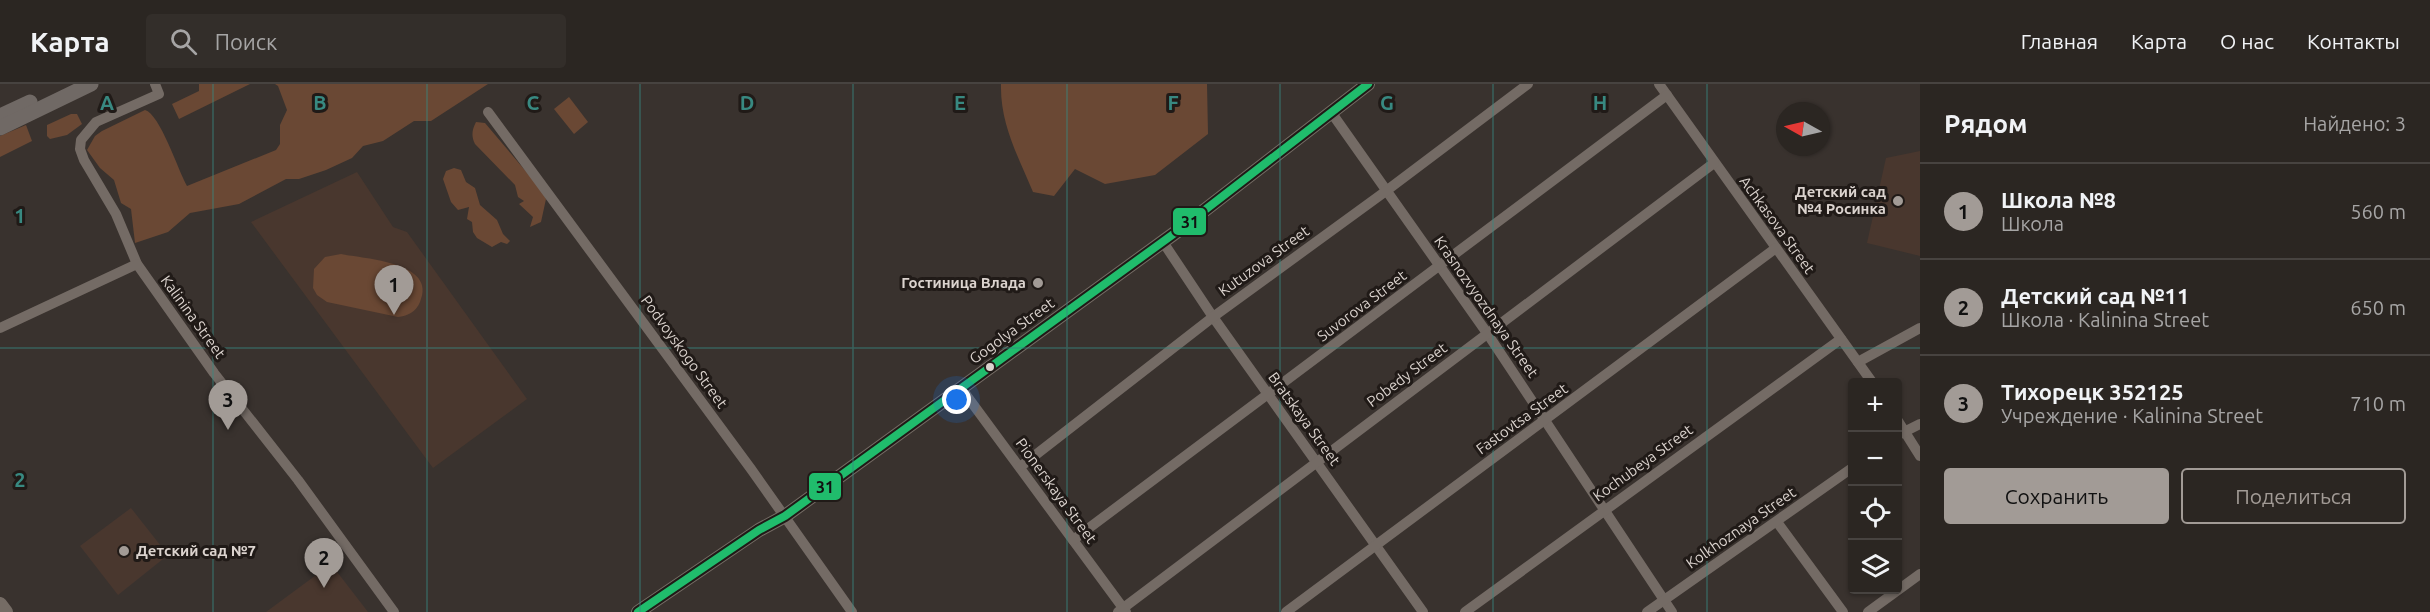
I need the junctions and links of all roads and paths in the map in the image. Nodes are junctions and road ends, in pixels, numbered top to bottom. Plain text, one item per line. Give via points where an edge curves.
1 (68, 84) edge
2 (91, 84) edge
3 (1368, 84) edge
4 (1528, 84) edge
5 (1659, 84) edge
6 (157, 89) edge
7 (1667, 95) junction
8 (488, 112) dead end
9 (1331, 112) junction
10 (0, 116) edge
11 (0, 128) edge
12 (1714, 163) junction
13 (1386, 191) junction
14 (1163, 242) junction
15 (1776, 248) junction
16 (137, 264) junction
17 (1439, 266) junction
18 (1213, 317) junction
19 (0, 328) edge
20 (1920, 328) edge
21 (1487, 333) junction
22 (1840, 339) junction
23 (1858, 362) junction
24 (1869, 378) edge
25 (961, 388) junction
26 (1268, 395) junction
27 (1545, 421) junction
28 (1920, 424) edge
29 (1902, 428) edge
30 (1902, 432) edge
31 (1920, 456) edge
32 (1316, 462) junction
33 (1020, 466) junction
34 (1848, 471) edge
35 (1604, 509) junction
36 (785, 516) junction
37 (1777, 522) junction
38 (1073, 540) junction
39 (1375, 545) junction
40 (1920, 574) edge
41 (1663, 601) junction
42 (0, 604) edge
43 (1122, 611) edge
44 (6, 612) edge
45 (394, 612) edge
46 (638, 612) edge
47 (852, 612) edge
48 (1286, 612) edge
49 (1422, 612) edge
50 (1465, 612) edge
51 (1647, 612) edge
52 (1672, 612) edge
53 (1843, 612) edge
54 (1868, 612) edge

1 - 10 highway
2 - 11 highway
3 - 9 main road, Gogolya Street
4 - 13 street, Kutuzova Street
5 - 7 street, Achkasova Street
6 - 16 street, Kalinina Street via 96,122 81,140 84,160 116,214
7 - 12 street, Achkasova Street
7 - 17 street, Suvorova Street
8 - 36 street, Podvoyskogo Street
9 - 13 street, Krasnozvyozdnaya Street
9 - 14 main road, Gogolya Street
12 - 15 street, Achkasova Street
12 - 21 street, Pobedy Street
13 - 17 street, Krasnozvyozdnaya Street
13 - 18 street, Kutuzova Street
14 - 18 street, Bratskaya Street
14 - 25 main road, Gogolya Street
15 - 22 street, Achkasova Street
15 - 27 street, Fastovtsa Street
16 - 19 street
16 - 45 street, Kalinina Street
17 - 21 street, Krasnozvyozdnaya Street
17 - 26 street, Suvorova Street
18 - 26 street, Bratskaya Street
18 - 33 street, Kutuzova Street
20 - 23 street
21 - 27 street, Krasnozvyozdnaya Street
21 - 32 street, Pobedy Street
22 - 23 street, Achkasova Street
22 - 35 street, Kochubeya Street
23 - 24 street, Achkasova Street
25 - 33 street, Pionerskaya Street
25 - 36 main road, Gogolya Street
26 - 32 street, Bratskaya Street
26 - 38 street, Suvorova Street
27 - 35 street, Krasnozvyozdnaya Street
27 - 39 street, Fastovtsa Street
28 - 29 street
30 - 31 street
32 - 39 street, Bratskaya Street
32 - 43 street, Pobedy Street
33 - 38 street, Pionerskaya Street
34 - 37 street, Kolkhoznaya Street
35 - 41 street, Krasnozvyozdnaya Street
35 - 50 street, Kochubeya Street
36 - 46 main road, Gogolya Street
36 - 47 street, Podvoyskogo Street
37 - 41 street, Kolkhoznaya Street
37 - 53 street
38 - 43 street, Pionerskaya Street
39 - 48 street, Fastovtsa Street
39 - 49 street, Bratskaya Street
40 - 54 street
41 - 51 street, Kolkhoznaya Street
41 - 52 street, Krasnozvyozdnaya Street
42 - 44 main road

